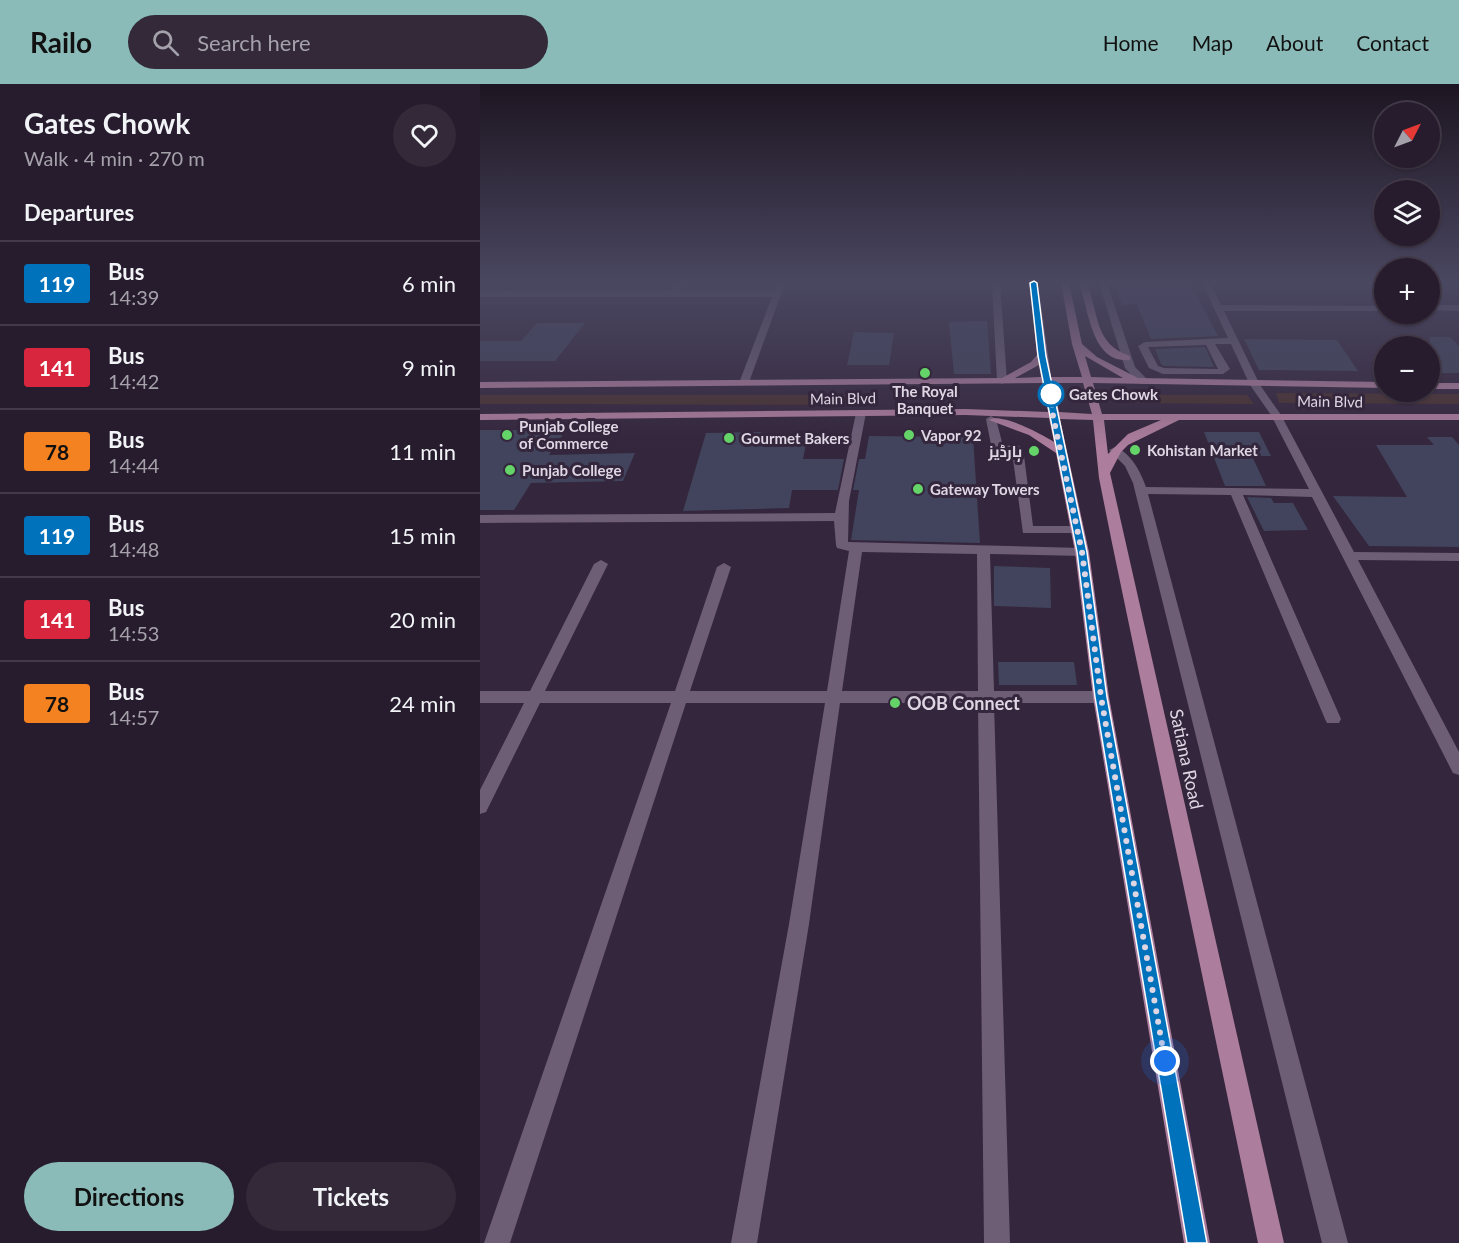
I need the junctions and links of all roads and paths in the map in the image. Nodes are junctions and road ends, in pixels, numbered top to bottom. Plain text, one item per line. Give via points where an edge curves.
1 (761, 337) edge
2 (999, 337) edge
3 (1040, 337) edge
4 (1076, 337) edge
5 (1099, 337) edge
6 (1120, 337) edge
7 (1232, 337) edge
8 (1234, 341) junction
9 (1209, 342) junction
10 (1077, 344) junction
11 (1042, 356) junction
12 (1127, 358) junction
13 (1089, 380) junction
14 (1002, 381) junction
15 (1049, 381) junction
16 (1140, 382) junction
17 (744, 383) junction
18 (480, 385) edge
19 (1255, 385) junction
20 (1374, 386) edge
21 (1440, 386) edge
22 (1459, 386) edge
23 (966, 412) junction
24 (861, 413) junction
25 (1276, 415) junction
26 (1053, 416) junction
27 (1182, 416) junction
28 (480, 417) edge
29 (1098, 417) junction
30 (1459, 417) edge
31 (991, 419) junction
32 (1114, 450) junction
33 (1061, 451) junction
34 (1105, 478) junction
35 (1141, 490) junction
36 (1236, 492) junction
37 (1314, 493) junction
38 (841, 517) junction
39 (480, 519) edge
40 (1077, 531) junction
41 (856, 548) junction
42 (982, 552) junction
43 (1082, 552) junction
44 (1347, 556) junction
45 (1459, 557) edge
46 (601, 564) dead end
47 (724, 567) dead end
48 (986, 696) junction
49 (480, 697) edge
50 (534, 697) junction
51 (1101, 697) junction
52 (680, 698) junction
53 (835, 698) junction
54 (1333, 719) dead end
55 (1459, 768) edge
56 (480, 807) edge
57 (497, 1243) edge
58 (744, 1243) edge
59 (997, 1243) edge
60 (1197, 1243) edge
61 (1271, 1243) edge
62 (1335, 1243) edge

1 - 17 street
2 - 14 street
3 - 11 main road
4 - 10 main road, Satiana Road
5 - 12 main road via 1105,348
6 - 12 street
7 - 8 street
8 - 9 street
8 - 19 street
9 - 9 street via 1148,344 1143,346 1154,368 1220,372 1225,369
10 - 13 main road, Satiana Road
10 - 16 main road via 1094,359
11 - 14 main road
11 - 15 main road
12 - 16 street
13 - 15 main road, Main Blvd
13 - 16 main road, Main Blvd
13 - 29 main road, Satiana Road
14 - 15 main road, Main Blvd
14 - 17 main road, Main Blvd
15 - 26 main road
16 - 19 main road, Main Blvd
17 - 18 main road, Main Blvd
19 - 20 main road, Main Blvd
19 - 25 street
21 - 22 main road
23 - 24 main road, Main Blvd
23 - 26 main road, Main Blvd
23 - 31 main road
24 - 28 main road, Main Blvd
24 - 38 street
25 - 27 main road, Main Blvd
25 - 30 main road, Main Blvd
25 - 37 street
26 - 29 main road, Main Blvd
26 - 33 main road
27 - 29 main road, Main Blvd
27 - 32 main road via 1129,438
29 - 34 main road, Satiana Road
31 - 33 main road via 1033,434
31 - 40 street via 998,450 1017,448 1027,530
32 - 34 main road
32 - 35 street via 1130,465
33 - 40 main road
34 - 61 main road, Satiana Road
35 - 36 street
35 - 62 street
36 - 37 street
36 - 54 street
37 - 44 street
38 - 39 street
38 - 41 street via 838,536 842,545
40 - 43 main road
41 - 42 street
41 - 53 street
42 - 43 street
42 - 48 street
43 - 51 main road
44 - 45 street
44 - 55 street
46 - 50 street
47 - 52 street
48 - 51 street
48 - 53 street
48 - 59 street
49 - 50 street
50 - 52 street
50 - 56 street
51 - 60 main road
52 - 53 street
52 - 57 street
53 - 58 street

